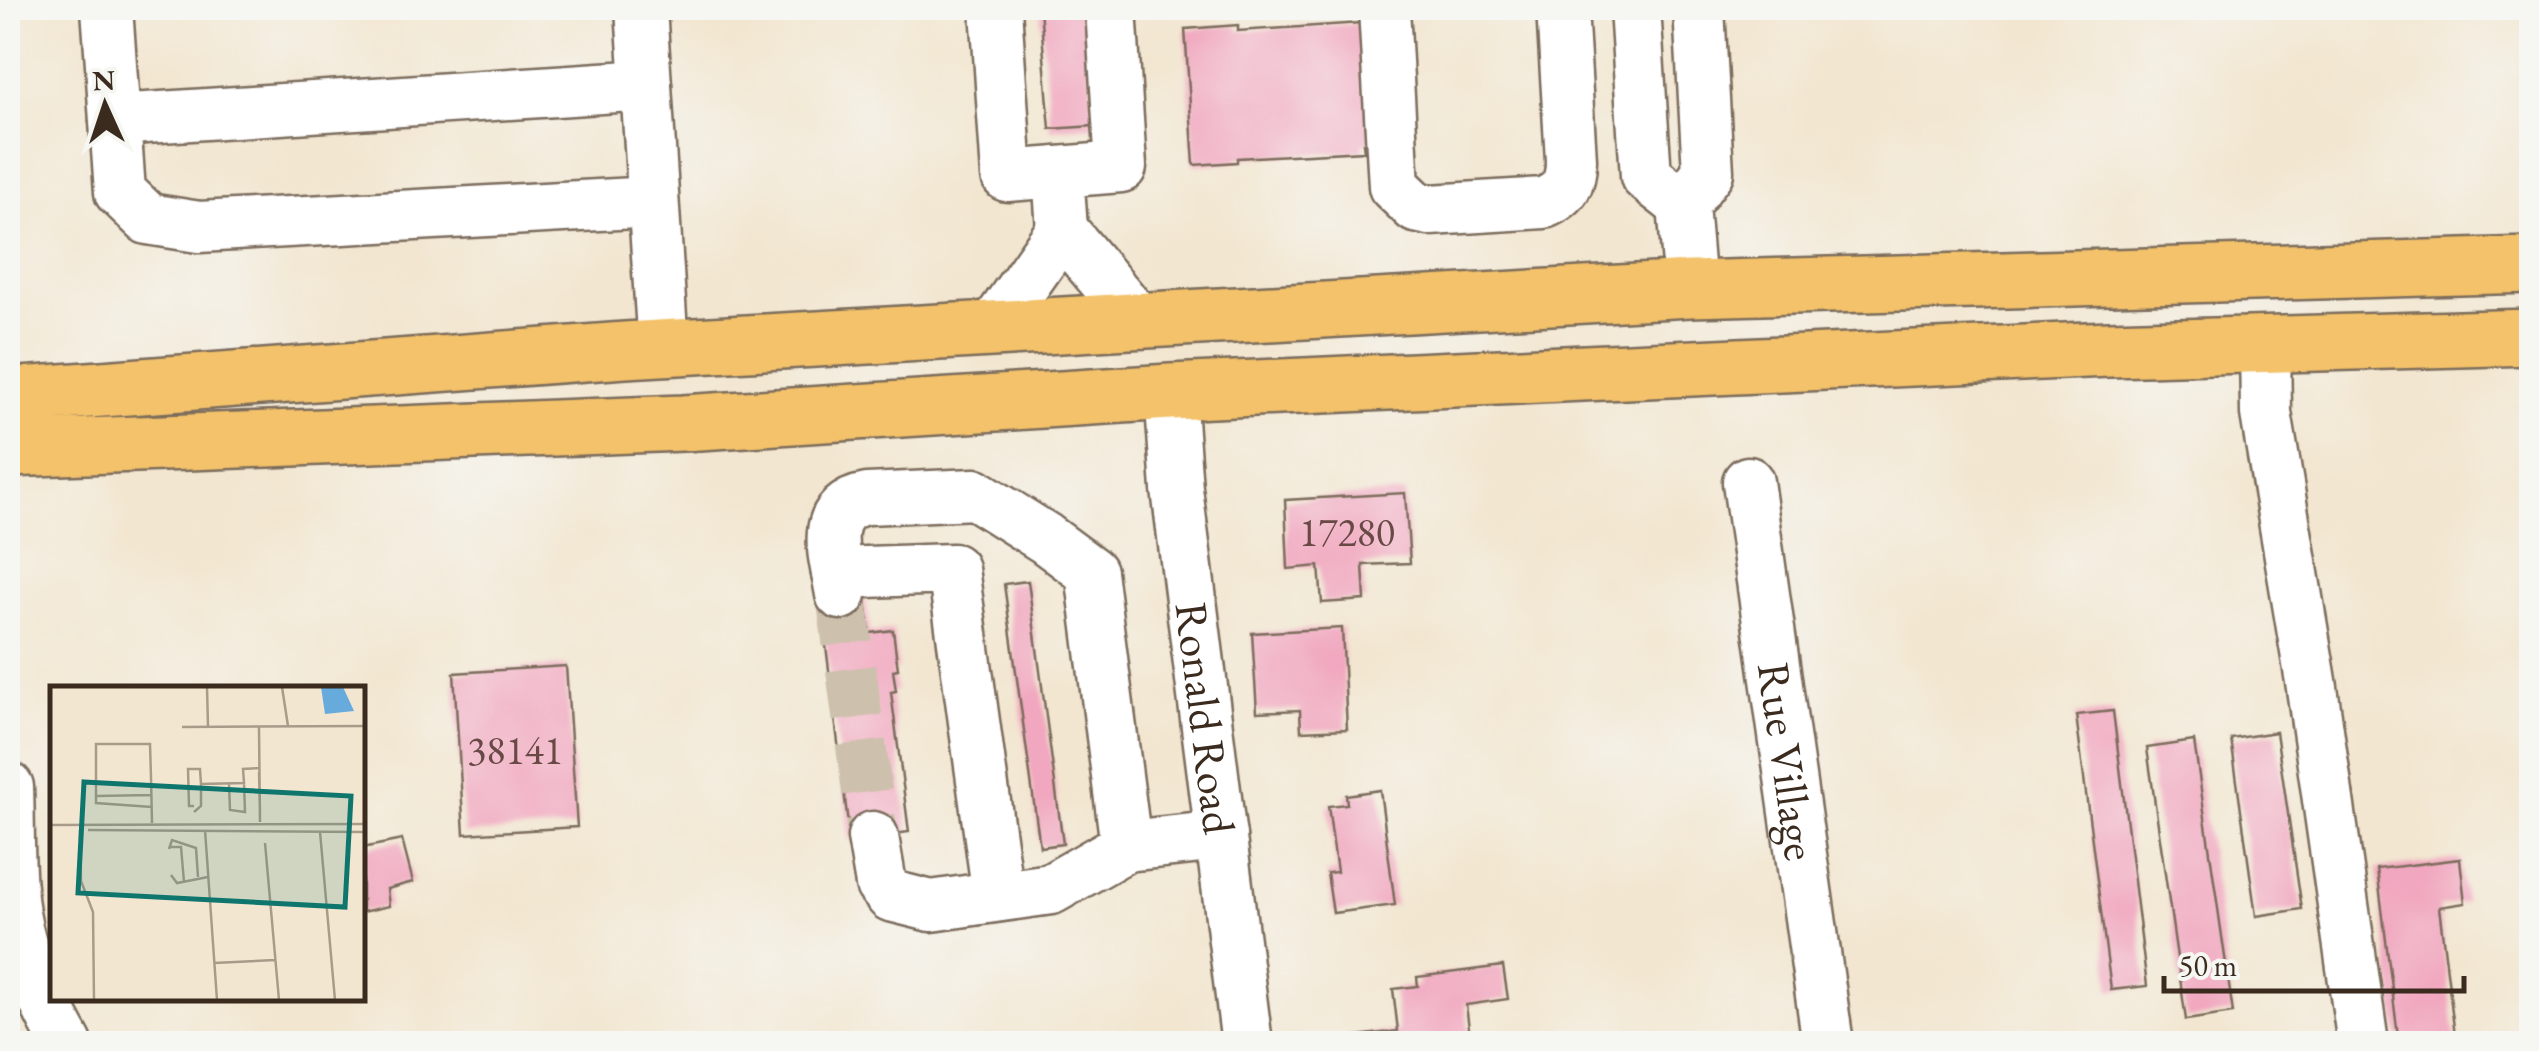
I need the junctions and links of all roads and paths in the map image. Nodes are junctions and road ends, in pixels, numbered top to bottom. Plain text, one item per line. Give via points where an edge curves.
1 (106, 8) edge
2 (641, 8) edge
3 (996, 8) edge
4 (1111, 8) edge
5 (1384, 8) edge
6 (1562, 8) edge
7 (1700, 15) edge
8 (1635, 18) edge
9 (646, 86) junction
10 (115, 120) junction
11 (1058, 172) junction
12 (654, 202) junction
13 (1683, 205) junction
14 (1062, 230) junction
15 (2518, 265) edge
16 (1690, 290) junction
17 (1138, 320) junction
18 (993, 329) junction
19 (2532, 337) edge
20 (2265, 344) junction
21 (663, 348) junction
22 (2108, 349) junction
23 (1170, 392) junction
24 (8, 396) edge
25 (8, 449) edge
26 (1748, 482) dead end
27 (8, 787) edge
28 (1221, 836) junction
29 (873, 837) tunnel mouth
30 (1126, 846) junction
31 (998, 896) junction
32 (67, 1044) edge
33 (1247, 1044) edge
34 (1828, 1044) edge
35 (2363, 1044) edge

1 - 10 street
2 - 9 street
3 - 11 street via 1008,176
4 - 11 street via 1121,167
5 - 6 street via 1394,186 1416,208 1430,210 1544,203 1566,188 1572,160
7 - 8 street
7 - 13 street via 1708,172
8 - 13 street via 1646,176
9 - 10 street
9 - 12 street
10 - 12 street via 120,192 148,219 199,227
11 - 14 street
12 - 21 street
13 - 16 street
14 - 17 street
14 - 18 street
15 - 16 main road
15 - 22 main road via 2498,296 2463,312 2157,318
16 - 17 main road
16 - 23 main road via 1540,333 1202,354 1184,361
17 - 18 main road
18 - 21 main road
19 - 20 main road
20 - 22 main road
20 - 35 street via 2266,413
21 - 24 main road
22 - 23 main road
23 - 25 main road via 683,423
23 - 28 street, Ronald Road
26 - 34 street, Rue Village
27 - 32 street via 20,940
28 - 30 street
28 - 33 street, Ronald Road
29 - 31 street via 881,884 891,896 931,906
30 - 31 street via 1051,889
30 - 31 street via 1090,572 975,494 852,502 833,527 839,584 953,569

